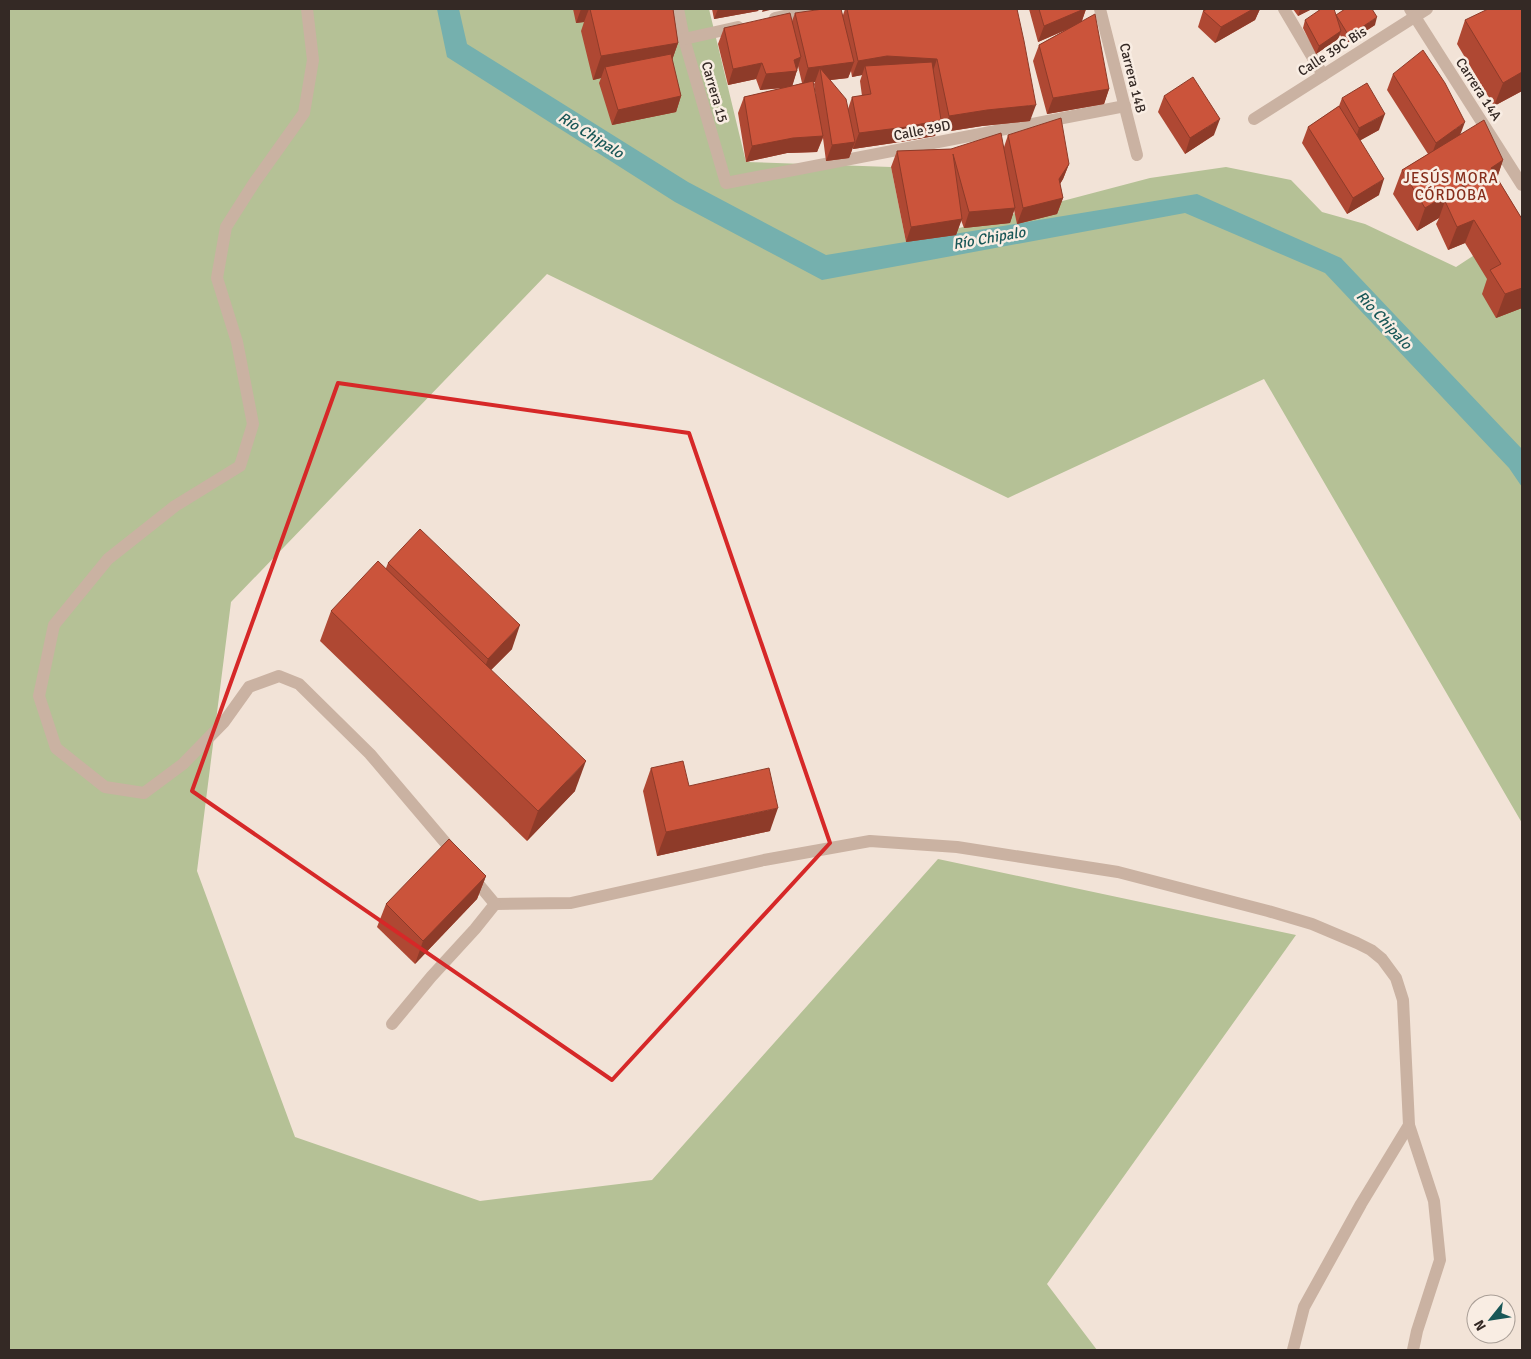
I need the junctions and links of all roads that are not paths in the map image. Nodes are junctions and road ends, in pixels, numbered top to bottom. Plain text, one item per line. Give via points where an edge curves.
1 (307, 9) edge
2 (678, 9) edge
3 (816, 9) edge
4 (1100, 9) edge
5 (1284, 9) edge
6 (1426, 9) edge
7 (1412, 12) edge
8 (684, 39) junction
9 (1323, 75) junction
10 (1125, 106) junction
11 (1254, 119) dead end
12 (1137, 155) dead end
13 (726, 183) joint
14 (1522, 185) edge
15 (495, 904) junction
16 (392, 1024) dead end
17 (1409, 1125) junction
18 (1293, 1350) edge
19 (1413, 1350) edge

1 - 15 street via 313,60 304,113 226,227 217,278 237,342 253,424 240,466 175,506 108,559 54,626 39,696 56,748 105,786 144,793 183,764 224,722 249,687 279,676 299,684 370,754
2 - 8 street, Carrera 15
3 - 8 street
4 - 10 street, Carrera 14B
5 - 9 street
6 - 7 street, Calle 39C Bis
7 - 9 street, Calle 39C Bis
7 - 14 street, Carrera 14A
8 - 13 street, Carrera 15
9 - 11 street, Calle 39C Bis
10 - 12 street, Carrera 14B
10 - 13 street, Calle 39D
15 - 16 street
15 - 17 street via 570,903 764,860 870,841 957,847 1118,872 1312,924 1357,942 1382,959 1396,978 1403,1000
17 - 18 street via 1304,1307
17 - 19 street via 1434,1201 1440,1260

